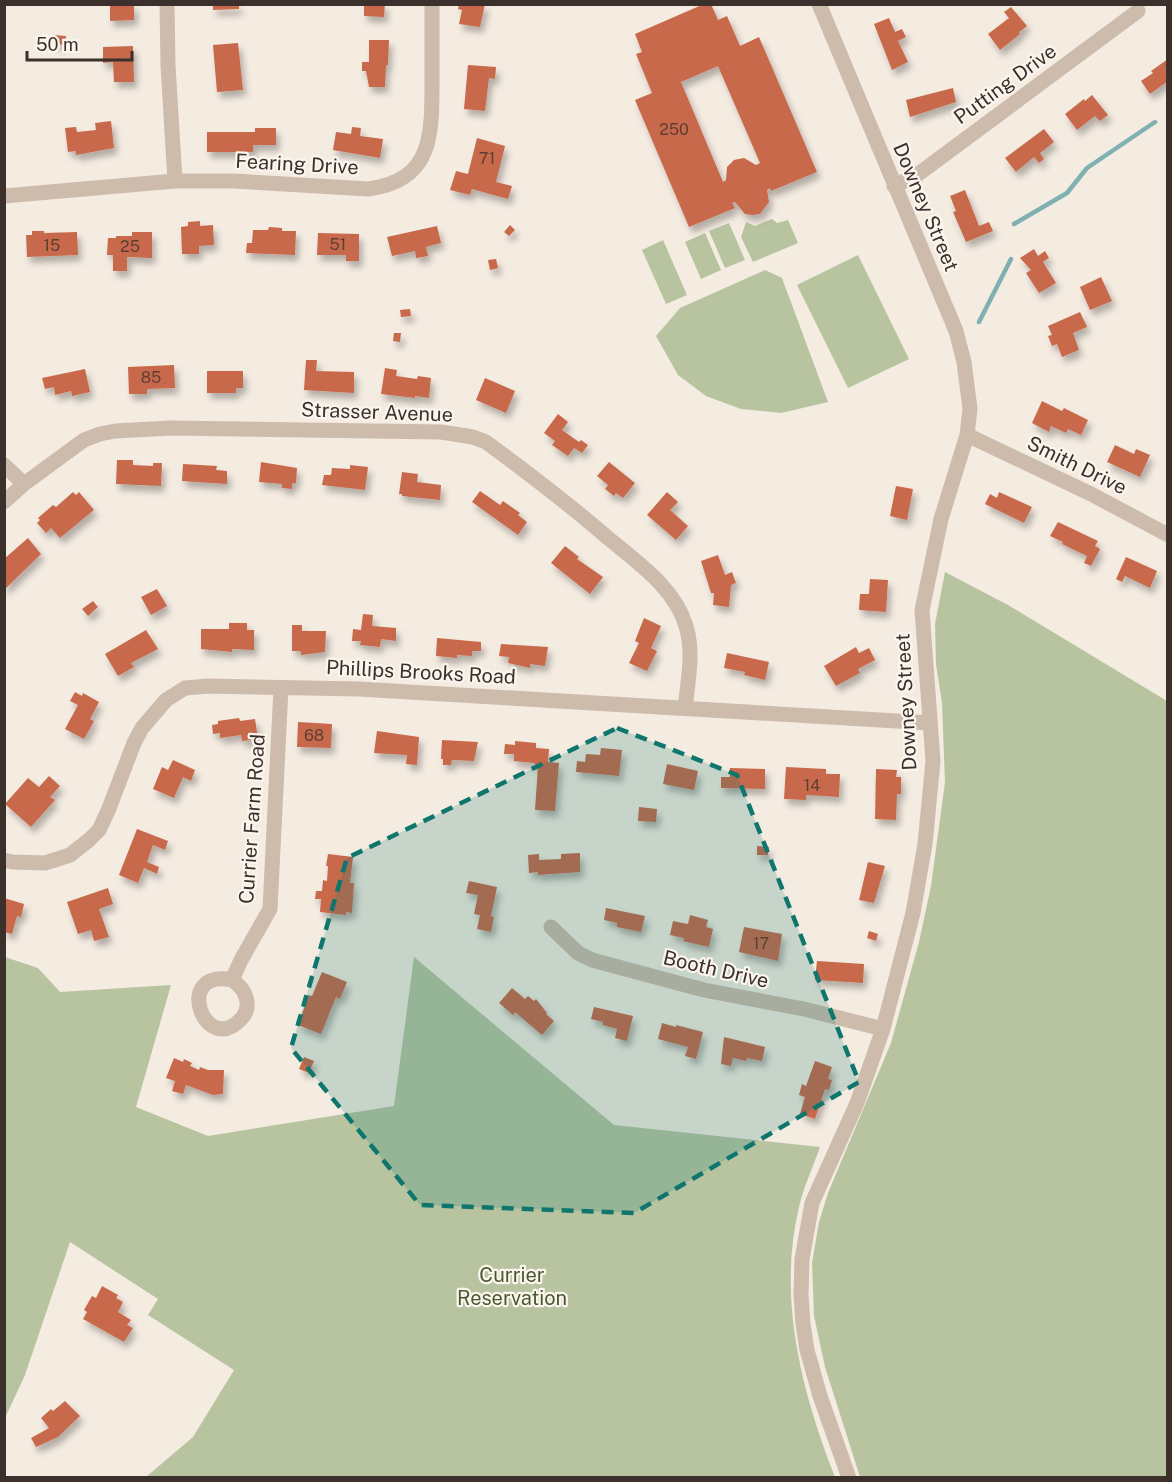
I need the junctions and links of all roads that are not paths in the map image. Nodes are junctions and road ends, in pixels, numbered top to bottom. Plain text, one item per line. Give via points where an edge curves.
1 (166, 4) edge
2 (432, 4) edge
3 (819, 4) edge
4 (1138, 11) dead end
5 (175, 181) junction
6 (894, 186) junction
7 (4, 196) edge
8 (967, 435) junction
9 (4, 465) edge
10 (24, 484) junction
11 (4, 502) edge
12 (1167, 535) edge
13 (281, 688) junction
14 (685, 708) junction
15 (930, 723) junction
16 (4, 860) edge
17 (551, 927) dead end
18 (232, 980) dead end
19 (883, 1029) junction
20 (849, 1478) edge

1 - 5 street
2 - 5 street, Fearing Drive via 429,144 405,178 386,187 368,189
3 - 6 street, Downey Street
4 - 6 street, Putting Drive via 917,175
5 - 7 street, Fearing Drive
6 - 8 street, Downey Street via 964,358 970,409
8 - 12 street, Smith Drive
8 - 15 street, Downey Street via 941,519 922,610
9 - 10 street
10 - 11 street
10 - 14 street, Strasser Avenue via 84,441 116,430 441,432 473,437 486,442 560,496 666,590 686,625 689,643
13 - 14 street, Phillips Brooks Road
13 - 16 street, Phillips Brooks Road via 185,688 166,700 142,728 108,811 89,840 70,855 45,863
13 - 18 street, Currier Farm Road via 270,909
14 - 15 street, Phillips Brooks Road
15 - 19 street, Downey Street via 933,761 925,844 913,913
17 - 19 street, Booth Drive via 578,953 592,960 704,990
19 - 20 street, Downey Street via 857,1103 812,1203 802,1259 802,1314 807,1350

